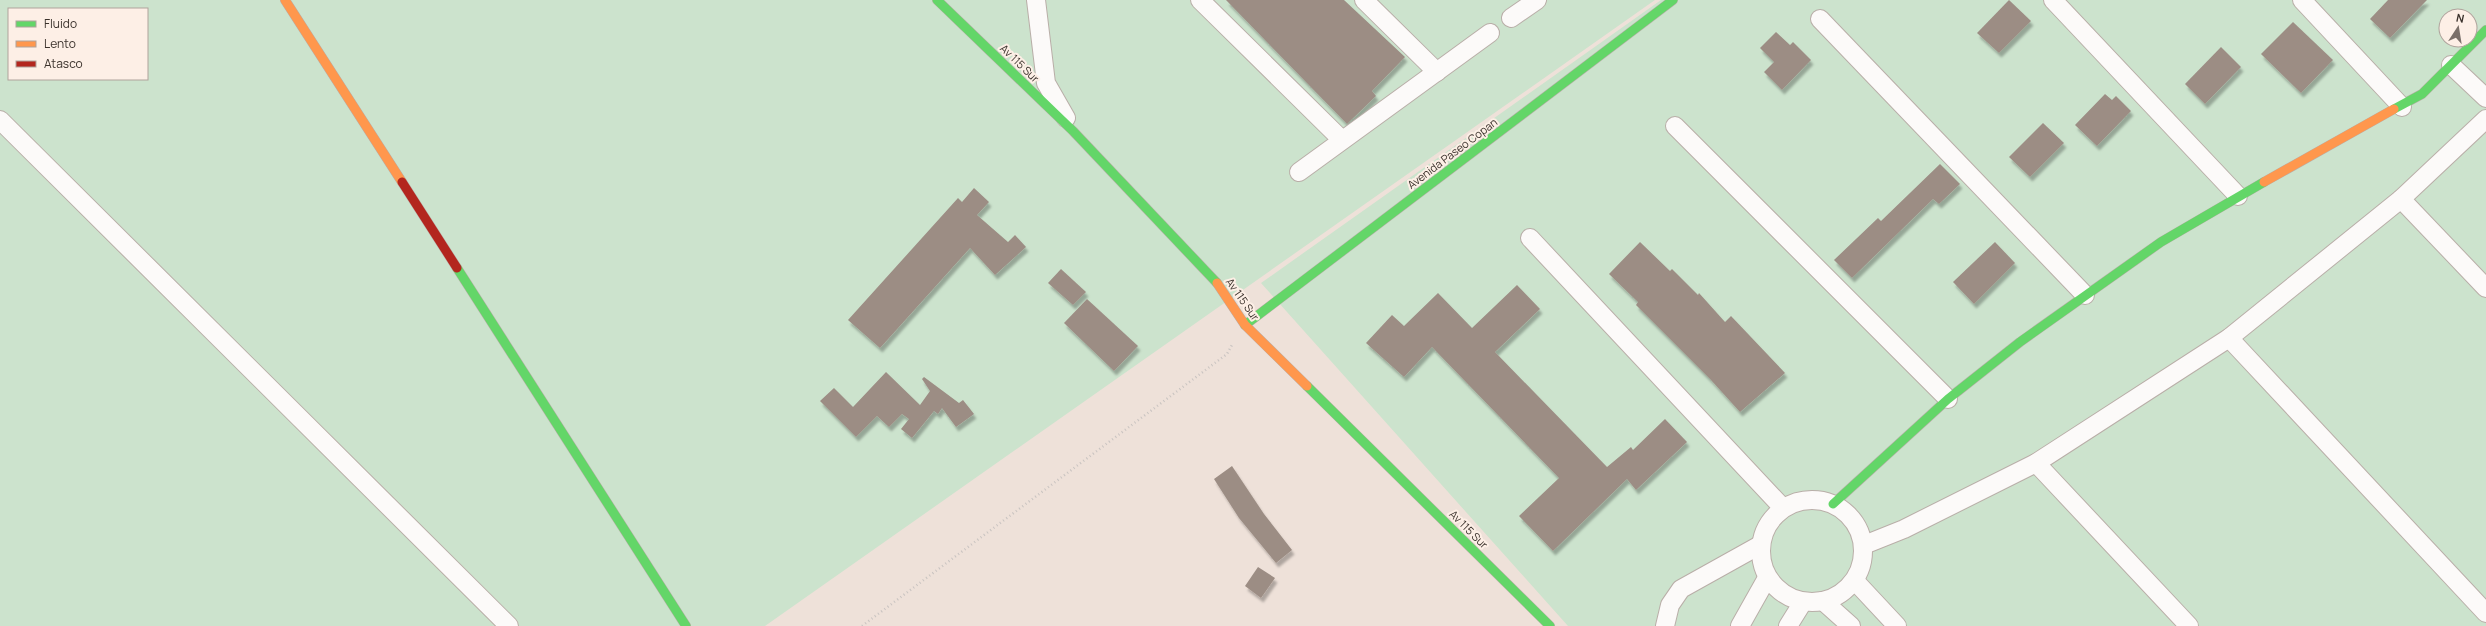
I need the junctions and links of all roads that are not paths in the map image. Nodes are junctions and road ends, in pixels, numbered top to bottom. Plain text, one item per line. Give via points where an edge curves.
1 (285, 0) edge
2 (938, 0) edge
3 (1036, 0) edge
4 (1200, 0) edge
5 (1364, 0) edge
6 (1537, 0) edge
7 (1673, 0) edge
8 (2053, 0) edge
9 (2302, 0) edge
10 (1511, 18) dead end
11 (1820, 19) dead end
12 (2485, 32) edge
13 (1490, 33) dead end
14 (2451, 66) junction
15 (1437, 72) junction
16 (2486, 98) edge
17 (2402, 107) junction
18 (2486, 119) edge
19 (0, 120) edge
20 (1675, 126) dead end
21 (1073, 131) junction
22 (1342, 140) junction
23 (1299, 172) dead end
24 (2238, 196) junction
25 (2401, 199) junction
26 (1530, 238) dead end
27 (2486, 288) edge
28 (2085, 294) junction
29 (1245, 325) junction
30 (2229, 338) junction
31 (1948, 399) junction
32 (2036, 463) junction
33 (1833, 504) junction
34 (1783, 508) junction
35 (1760, 545) junction
36 (1864, 545) junction
37 (1767, 578) junction
38 (1855, 581) junction
39 (1823, 601) junction
40 (1803, 602) junction
41 (2486, 613) edge
42 (509, 626) edge
43 (686, 626) edge
44 (1550, 626) edge
45 (1665, 626) edge
46 (1740, 626) edge
47 (1788, 626) edge
48 (1850, 626) edge
49 (1897, 626) edge
50 (2189, 626) edge

1 - 43 street
2 - 21 street, Av 115 Sur
3 - 21 street via 1046,83
4 - 22 street
5 - 15 street
6 - 10 street
7 - 29 street, Avenida Paseo Copan
8 - 24 street
9 - 17 street
11 - 28 street
12 - 14 street
13 - 15 street
14 - 16 street
14 - 17 street via 2422,94
15 - 22 street
17 - 24 street
18 - 25 street
19 - 42 street
20 - 31 street
21 - 29 street, Av 115 Sur via 1214,279
22 - 23 street
24 - 28 street via 2161,242
25 - 27 street
25 - 30 street
26 - 34 street
28 - 31 street
29 - 44 street, Av 115 Sur
30 - 32 street
30 - 41 street
31 - 33 street
32 - 36 street via 1904,529
32 - 50 street
33 - 34 street via 1815,499 1796,502
33 - 36 street via 1849,514 1860,530
34 - 35 street via 1767,524
35 - 37 street via 1760,560
35 - 45 street via 1681,590 1670,605
36 - 38 street via 1862,566
37 - 40 street via 1776,589 1789,598
37 - 46 street
38 - 39 street via 1841,593
38 - 49 street
39 - 40 street
39 - 48 street
40 - 47 street

